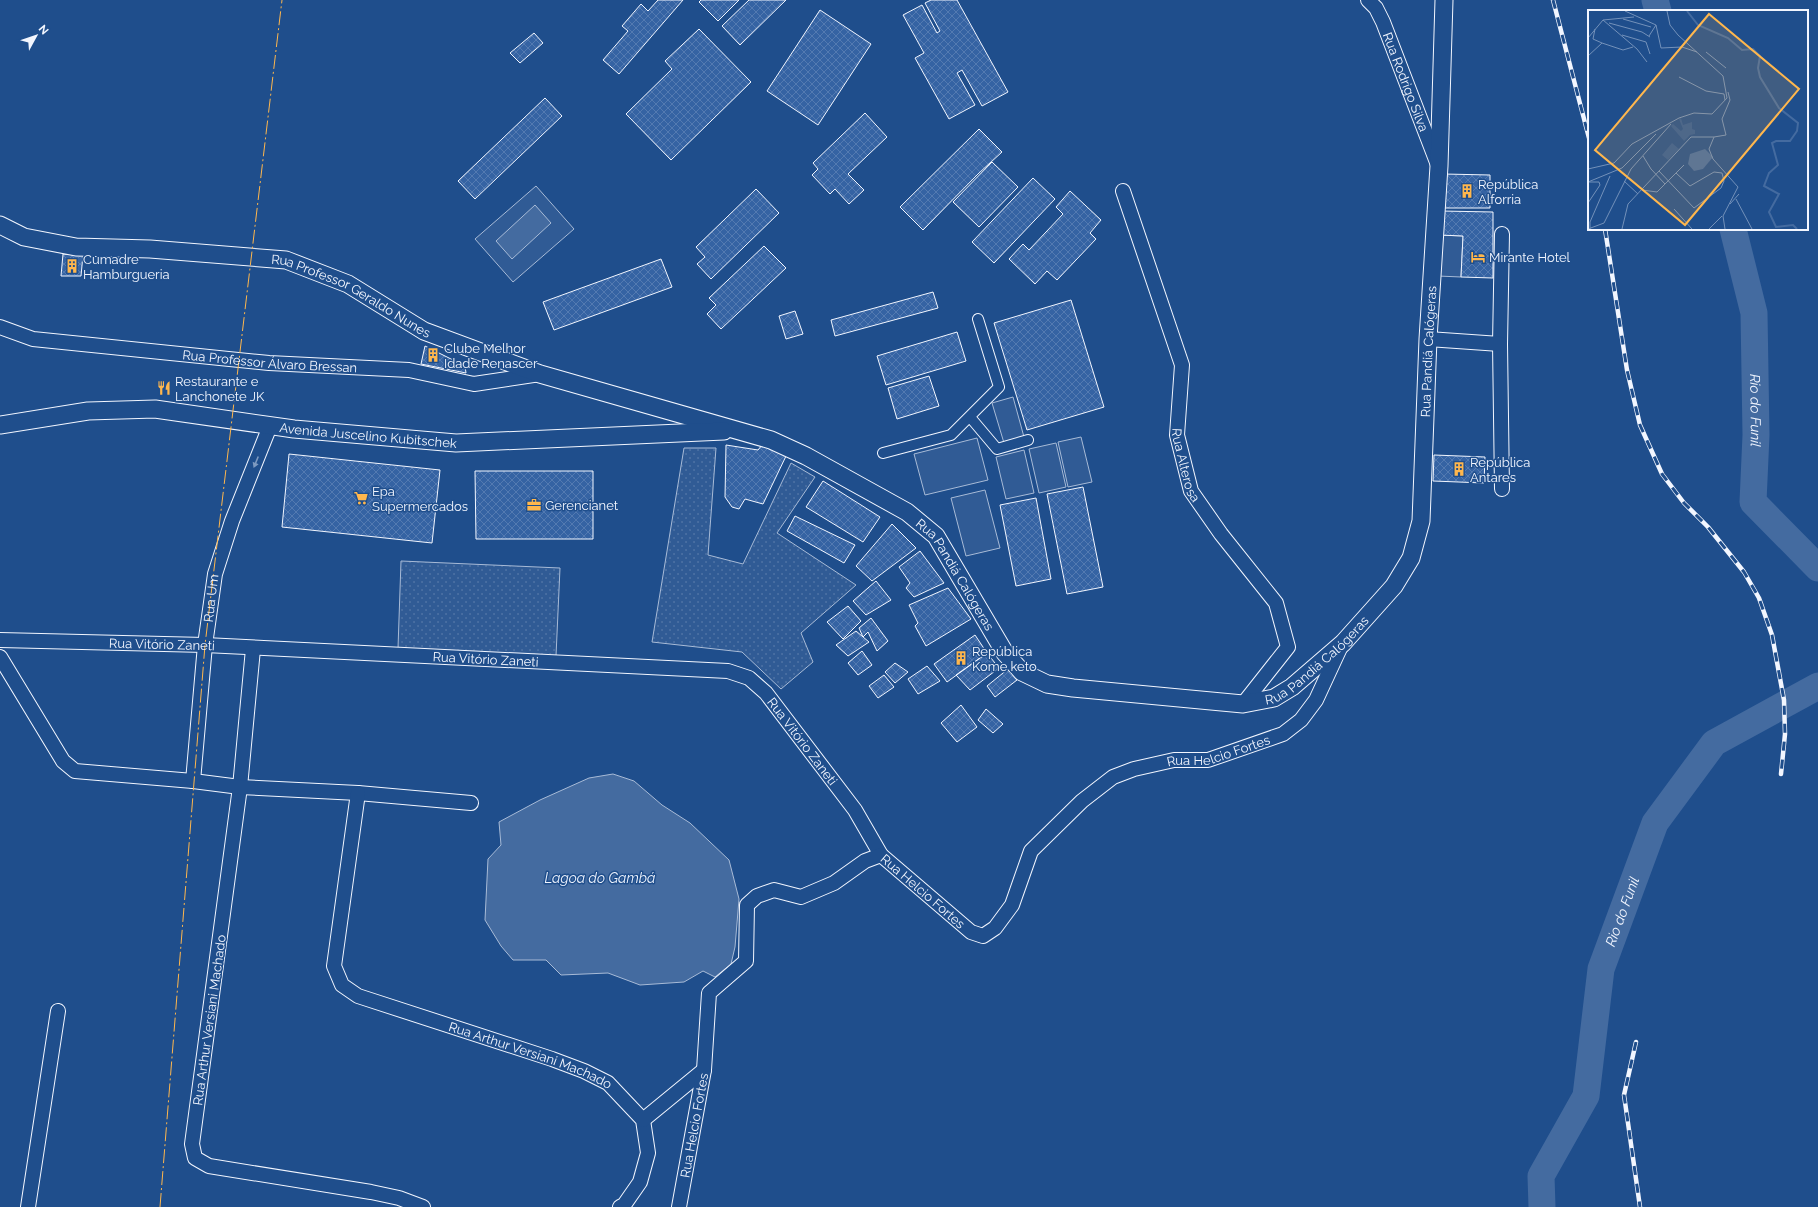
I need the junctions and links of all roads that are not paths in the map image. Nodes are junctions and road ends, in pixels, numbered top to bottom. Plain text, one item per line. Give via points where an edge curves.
1 (1368, 0) edge
2 (1444, 0) edge
3 (1438, 166) junction
4 (1123, 191) dead end
5 (0, 225) edge
6 (1502, 234) dead end
7 (978, 319) dead end
8 (0, 327) edge
9 (1428, 339) junction
10 (1500, 344) junction
11 (540, 374) junction
12 (970, 417) junction
13 (0, 425) edge
14 (270, 426) junction
15 (738, 430) junction
16 (1028, 440) dead end
17 (883, 453) dead end
18 (1502, 489) dead end
19 (0, 640) edge
20 (1343, 643) junction
21 (205, 645) junction
22 (253, 649) junction
23 (0, 657) edge
24 (1243, 704) junction
25 (193, 781) junction
26 (240, 787) junction
27 (358, 793) junction
28 (471, 803) dead end
29 (881, 855) junction
30 (58, 1011) dead end
31 (704, 1070) junction
32 (643, 1120) junction
33 (28, 1207) edge
34 (423, 1207) edge
35 (620, 1207) edge
36 (679, 1207) edge

1 - 3 street, Rua Rodrigo Silva via 1376,8 1383,22
2 - 3 street, Rua Pandiá Calógeras
3 - 9 street, Rua Pandiá Calógeras
4 - 24 street, Rua Alterosa via 1182,365 1177,435 1191,491 1221,534 1276,603 1288,647
5 - 11 street, Rua Professor Geraldo Nunes via 24,237 76,247 150,249 286,260 348,284 424,331
6 - 10 street
7 - 12 street via 1000,387
8 - 11 street, Rua Professor Álvaro Bressan via 33,339 269,363 409,370 474,384
9 - 10 street
9 - 20 street, Rua Pandiá Calógeras via 1421,521 1415,544 1394,586
10 - 18 street
11 - 15 street, Rua Professor Geraldo Nunes
12 - 16 street via 997,449
12 - 17 street via 951,436
13 - 14 street, Avenida Juscelino Kubitschek via 88,411 155,409
14 - 15 street, Avenida Juscelino Kubitschek via 456,443
14 -> 21 street, Rua Um via 232,521 215,574
15 - 24 street, Rua Pandiá Calógeras via 771,440 806,456 907,512 936,536 1005,653 1022,672 1047,684 1073,688
19 - 21 street, Rua Vitório Zaneti
20 - 24 street, Rua Pandiá Calógeras via 1292,687 1274,698
20 - 29 street, Rua Helcio Fortes via 1316,700 1301,720 1283,734 1208,760 1174,760 1134,769 1113,777 1082,801 1031,851 1012,905 995,928 983,936 970,932
21 - 22 street, Rua Vitório Zaneti
21 - 25 street, Rua Um
22 - 26 street, Rua Arthur Versiani Machado
22 - 29 street, Rua Vitório Zaneti via 728,672 749,678 766,693 855,810
23 - 25 street via 63,761 75,771
25 - 26 street
26 - 27 street
26 - 34 street, Rua Arthur Versiani Machado via 192,1144 195,1158 209,1166 371,1192
27 - 28 street
27 - 32 street, Rua Arthur Versiani Machado via 334,966 342,985 358,996 584,1071 608,1084
29 - 31 street, Rua Helcio Fortes via 865,862 834,883 801,897 774,890 757,896 747,905 746,961 709,993
30 - 33 street
31 - 32 street
31 - 36 street, Rua Helcio Fortes
32 - 35 street via 648,1153 640,1182

